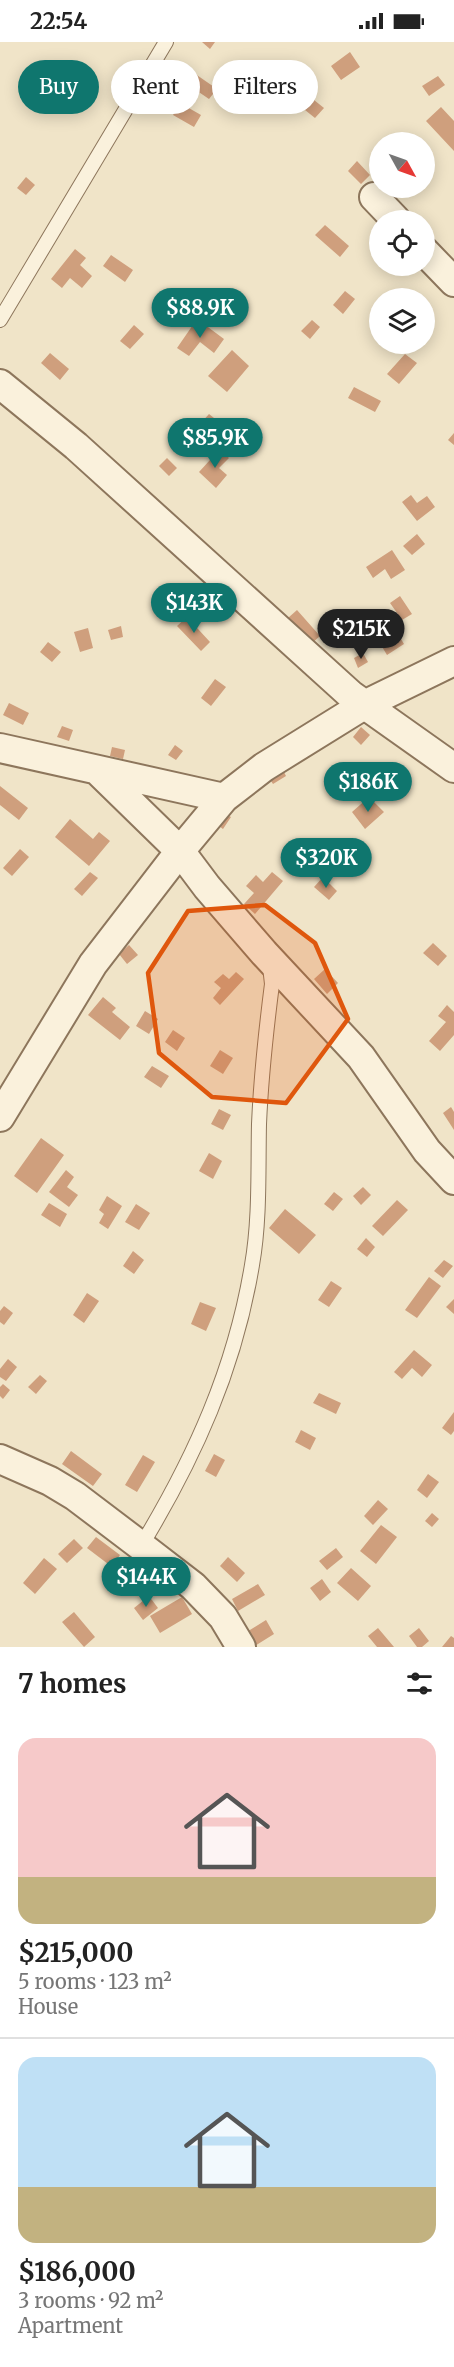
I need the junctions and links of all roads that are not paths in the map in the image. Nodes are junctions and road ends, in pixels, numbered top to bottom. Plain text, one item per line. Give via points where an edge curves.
1 (166, 42) edge
2 (375, 198) edge
3 (386, 210) edge
4 (435, 262) edge
5 (454, 282) edge
6 (0, 320) edge
7 (0, 384) edge
8 (454, 660) edge
9 (364, 705) junction
10 (0, 748) edge
11 (454, 768) edge
12 (97, 770) junction
13 (224, 798) junction
14 (180, 851) junction
15 (264, 953) junction
16 (0, 1118) edge
17 (454, 1180) edge
18 (0, 1459) edge
19 (141, 1546) junction
20 (241, 1647) edge

1 - 6 lane
2 - 3 street
4 - 5 street
7 - 9 street via 76,446
8 - 9 street
9 - 11 street
9 - 13 street via 264,767
10 - 12 street
12 - 13 street
12 - 14 street
13 - 14 street
14 - 15 street
14 - 16 street via 79,984
15 - 17 street via 361,1057 427,1151
15 - 19 lane via 272,984 260,1097 250,1274 210,1415 183,1474
18 - 19 street via 67,1491
19 - 20 street via 193,1586 223,1617

